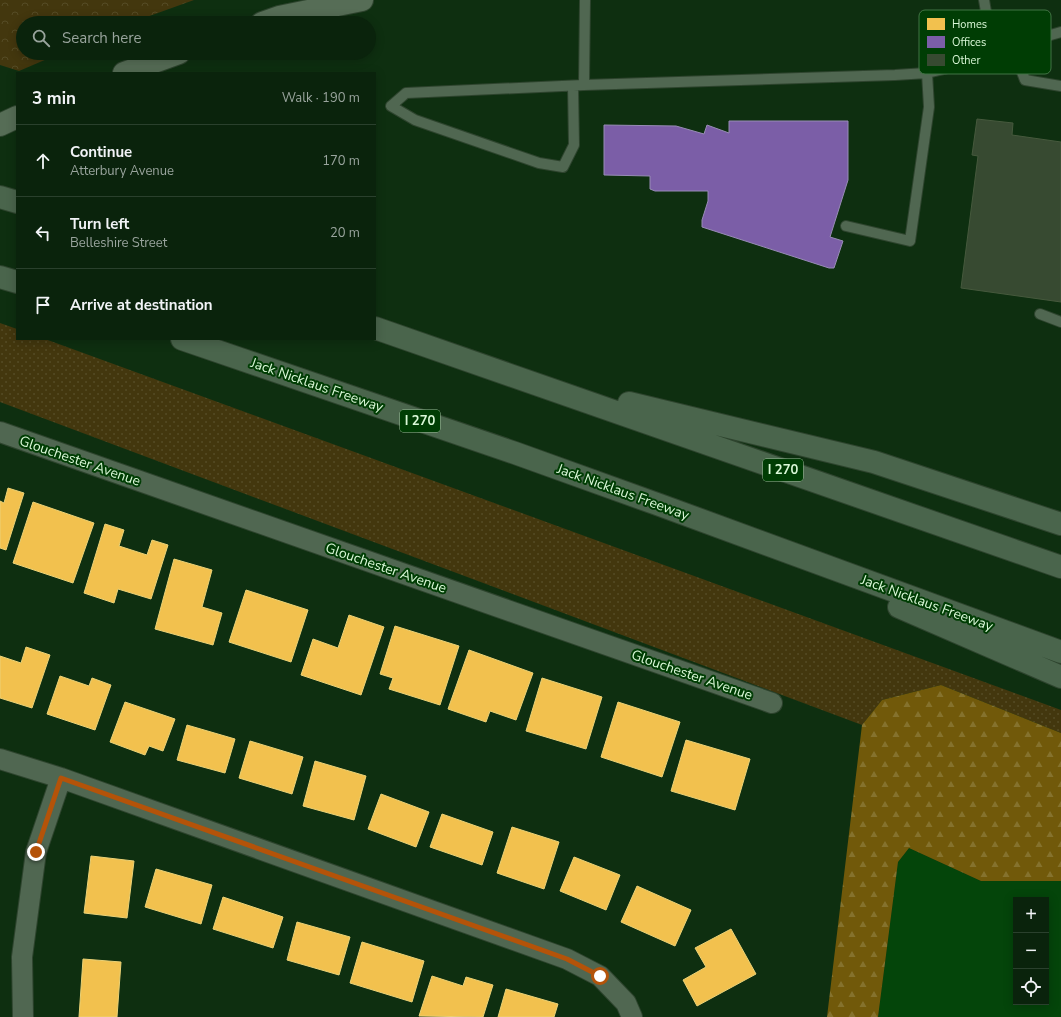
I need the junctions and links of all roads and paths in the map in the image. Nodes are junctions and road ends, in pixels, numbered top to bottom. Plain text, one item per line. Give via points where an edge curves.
1 (362, 0) edge
2 (585, 0) edge
3 (984, 0) edge
4 (986, 10) edge
5 (284, 16) edge
6 (1061, 32) edge
7 (1051, 35) edge
8 (160, 60) edge
9 (127, 72) edge
10 (919, 74) edge
11 (927, 74) edge
12 (1023, 74) edge
13 (584, 85) junction
14 (573, 86) junction
15 (1061, 86) edge
16 (16, 117) edge
17 (0, 125) edge
18 (0, 196) edge
19 (16, 202) edge
20 (846, 226) dead end
21 (0, 276) edge
22 (16, 282) edge
23 (1040, 314) dead end
24 (1061, 322) edge
25 (376, 328) edge
26 (185, 340) edge
27 (506, 373) junction
28 (0, 432) edge
29 (657, 504) junction
30 (1061, 524) edge
31 (1061, 567) edge
32 (1061, 652) edge
33 (1061, 677) edge
34 (772, 703) dead end
35 (0, 759) edge
36 (61, 778) junction
37 (629, 1010) edge
38 (23, 1017) edge

1 - 5 main road
2 - 13 lane
3 - 4 lane
6 - 7 lane
8 - 9 main road
10 - 13 lane
11 - 20 lane via 929,107 910,242
12 - 15 lane via 1025,80
13 - 14 lane
14 - 14 lane via 406,93 391,106 415,120 539,163 563,167 574,145
16 - 17 main road
18 - 19 highway
21 - 22 highway
23 - 24 lane
25 - 27 highway, I 270
26 - 29 highway, Jack Nicklaus Freeway / I 270
27 - 30 highway via 874,462
27 - 31 highway, I 270
28 - 34 street, Glouchester Avenue
29 - 32 highway, Jack Nicklaus Freeway / I 270
29 - 33 highway
35 - 36 street
36 - 37 street via 567,959 600,976
36 - 38 street via 36,852 22,957

